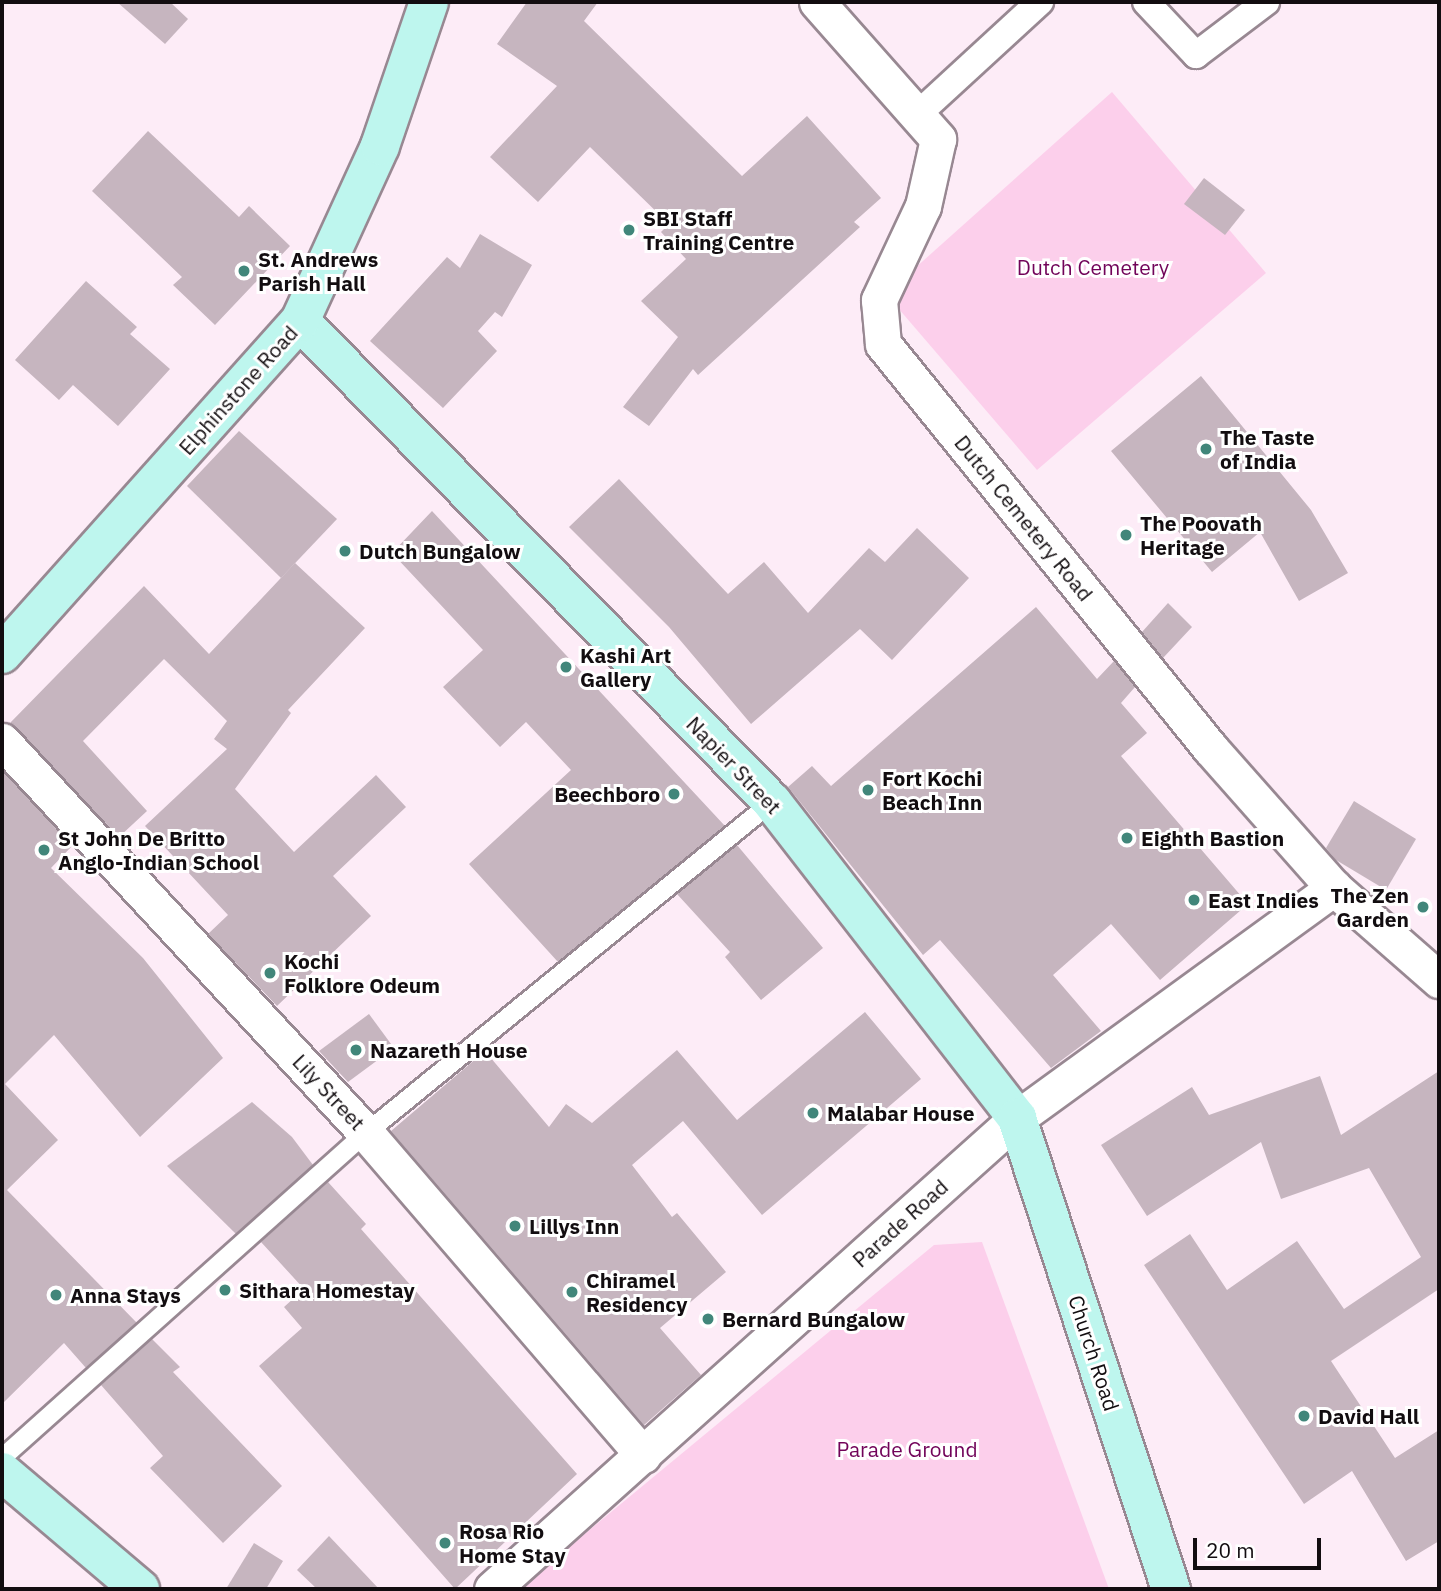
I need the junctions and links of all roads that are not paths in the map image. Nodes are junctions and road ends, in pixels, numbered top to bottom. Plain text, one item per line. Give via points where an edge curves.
1 (429, 2) edge
2 (817, 2) edge
3 (1040, 2) edge
4 (1146, 2) edge
5 (1266, 2) edge
6 (918, 114) junction
7 (300, 321) junction
8 (2, 654) edge
9 (2, 741) edge
10 (772, 802) junction
11 (1335, 888) junction
12 (1435, 971) edge
13 (1017, 1118) junction
14 (366, 1133) junction
15 (643, 1455) junction
16 (2, 1458) edge
17 (2, 1472) edge
18 (140, 1589) edge
19 (492, 1589) edge
20 (1171, 1589) edge

1 - 7 main road, Elphinstone Road via 380,146
2 - 6 street, Dutch Cemetery Road
3 - 6 street
4 - 5 street via 1196,55
6 - 11 street, Dutch Cemetery Road via 938,139 923,206 879,300 883,344 1210,748
7 - 8 main road, Elphinstone Road
7 - 10 main road, Napier Street
9 - 14 street, Lily Street
10 - 13 main road, Napier Street
10 - 14 lane
11 - 12 street, Dutch Cemetery Road
11 - 13 street, Parade Road
13 - 15 street, Parade Road
13 - 20 main road, Church Road
14 - 15 street, Lily Street
14 - 16 lane
15 - 19 street, Parade Road
17 - 18 main road

